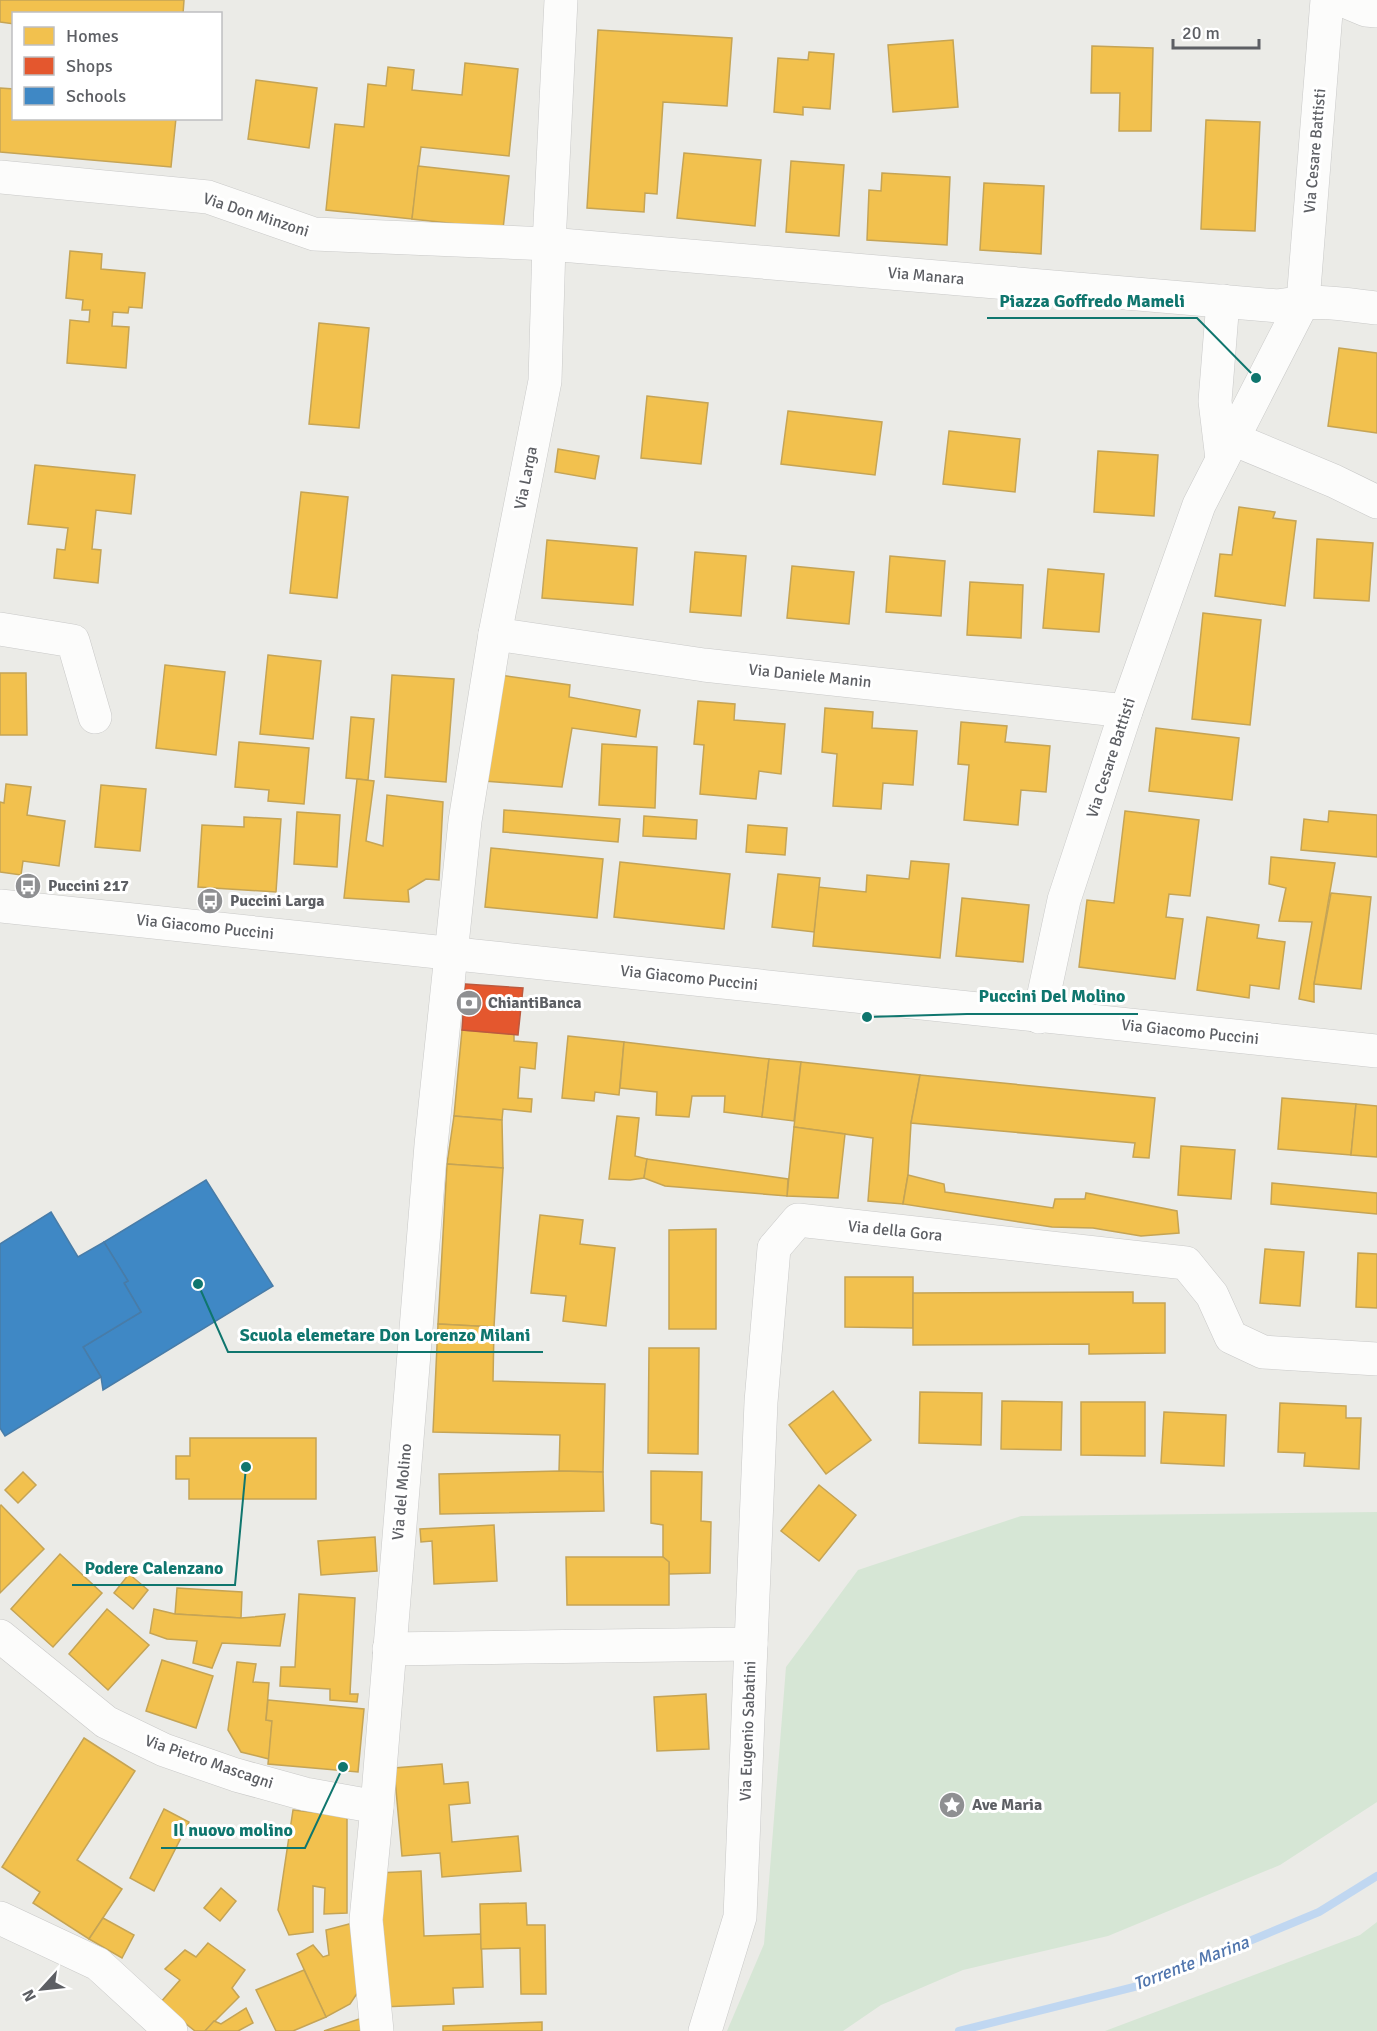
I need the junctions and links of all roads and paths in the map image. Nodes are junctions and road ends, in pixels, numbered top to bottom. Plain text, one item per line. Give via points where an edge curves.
1 (561, 0) edge
2 (1327, 0) edge
3 (1342, 0) edge
4 (1377, 11) edge
5 (0, 177) edge
6 (549, 244) junction
7 (1222, 301) junction
8 (1303, 302) junction
9 (1377, 308) edge
10 (1228, 449) junction
11 (1377, 502) edge
12 (0, 629) edge
13 (495, 634) junction
14 (1126, 711) junction
15 (95, 717) dead end
16 (0, 906) edge
17 (453, 952) junction
18 (1039, 1017) junction
19 (1377, 1052) edge
20 (1377, 1359) edge
21 (0, 1636) edge
22 (751, 1644) junction
23 (389, 1649) junction
24 (377, 1807) junction
25 (0, 1918) edge
26 (171, 2031) edge
27 (377, 2031) edge
28 (705, 2031) edge

1 - 6 street, Via Larga
2 - 8 street, Via Cesare Battisti
3 - 4 street
5 - 6 street, Via Don Minzoni via 208,197 314,234
6 - 7 street, Via Manara
6 - 13 street, Via Larga via 545,381
7 - 8 street, Via Manara via 1278,306
7 - 10 street via 1215,401
8 - 9 street, Via Manara
8 - 10 street, Via Cesare Battisti
10 - 11 street via 1334,481
10 - 14 street, Via Cesare Battisti via 1199,505
12 - 15 street via 73,641
13 - 14 street, Via Daniele Manin via 704,665
13 - 17 street, Via Larga via 465,821
14 - 18 street, Via Cesare Battisti via 1064,900
16 - 17 street, Via Giacomo Puccini
17 - 18 street, Via Giacomo Puccini
17 - 23 street, Via del Molino via 431,1145
18 - 19 street, Via Giacomo Puccini
20 - 22 street, Via della Gora via 1263,1352 1231,1337 1212,1295 1186,1263 798,1220 774,1248 761,1401
21 - 24 street, Via Pietro Mascagni via 106,1722 164,1750 306,1794
22 - 23 street, Via Eugenio Sabatini
22 - 28 street, Via Eugenio Sabatini via 740,1917
23 - 24 street, Via del Molino
24 - 27 street, Via del Molino via 366,1920
25 - 26 street via 98,1964

